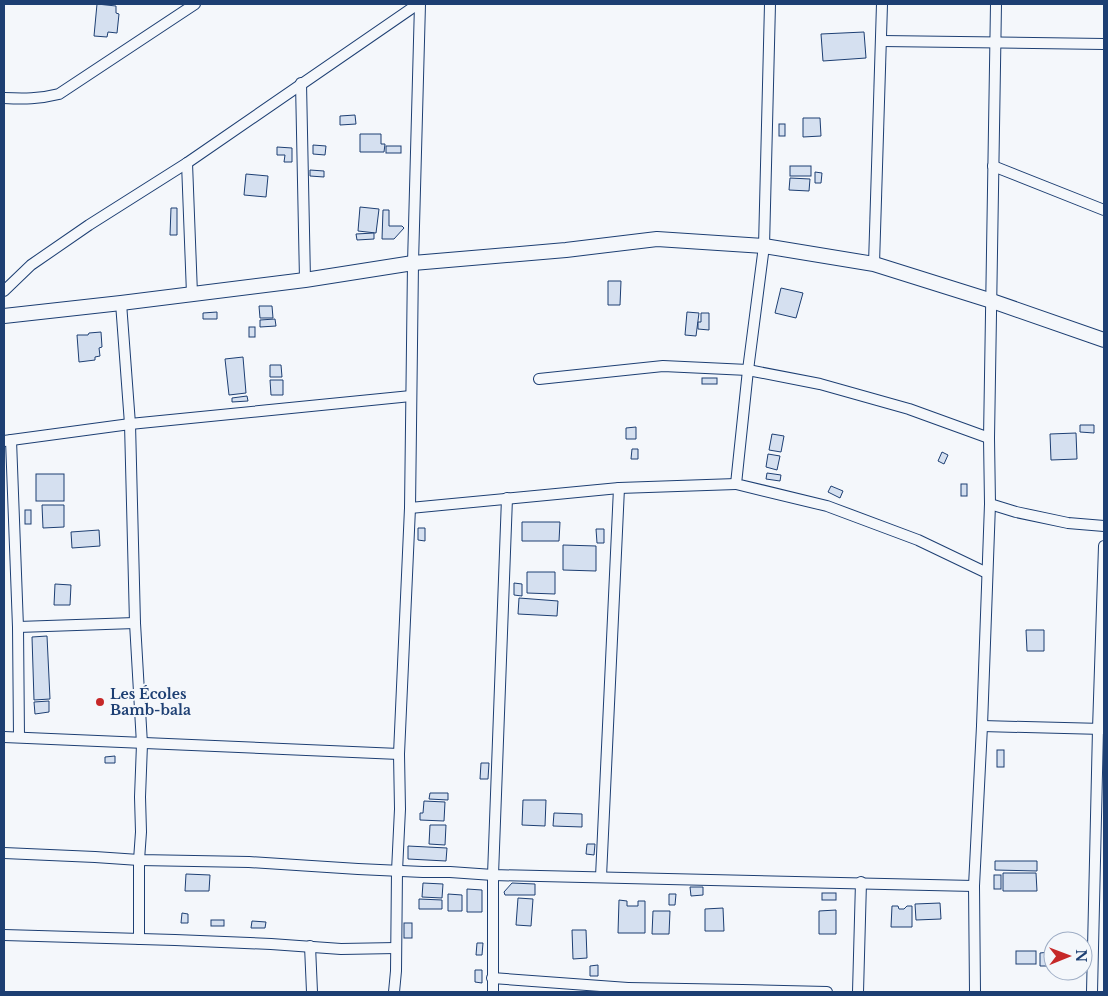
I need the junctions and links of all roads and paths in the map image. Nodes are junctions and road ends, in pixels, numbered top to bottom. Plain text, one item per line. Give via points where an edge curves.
1 (195, 4) edge
2 (419, 4) edge
3 (770, 4) edge
4 (882, 4) edge
5 (996, 4) edge
6 (882, 41) junction
7 (995, 43) junction
8 (1104, 44) edge
9 (301, 83) junction
10 (4, 98) edge
11 (187, 163) junction
12 (993, 166) junction
13 (1104, 210) edge
14 (764, 246) junction
15 (413, 263) junction
16 (874, 264) junction
17 (305, 280) junction
18 (4, 291) edge
19 (192, 294) junction
20 (992, 301) junction
21 (121, 303) junction
22 (4, 316) edge
23 (1104, 340) edge
24 (748, 370) junction
25 (540, 379) dead end
26 (411, 396) junction
27 (130, 424) junction
28 (989, 438) junction
29 (7, 441) edge
30 (736, 484) junction
31 (619, 488) junction
32 (506, 498) junction
33 (990, 504) junction
34 (410, 508) junction
35 (1104, 526) edge
36 (1104, 546) edge
37 (987, 573) junction
38 (135, 623) junction
39 (18, 627) junction
40 (982, 726) junction
41 (1101, 729) edge
42 (4, 737) edge
43 (19, 737) junction
44 (142, 744) junction
45 (400, 754) junction
46 (4, 854) edge
47 (139, 860) junction
48 (397, 871) junction
49 (493, 875) junction
50 (601, 877) junction
51 (861, 882) junction
52 (974, 886) junction
53 (4, 935) edge
54 (139, 939) junction
55 (310, 946) junction
56 (396, 948) junction
57 (492, 978) junction
58 (629, 990) edge
59 (742, 991) edge
60 (312, 992) edge
61 (394, 992) edge
62 (492, 992) edge
63 (827, 992) edge
64 (858, 992) edge
65 (975, 992) edge
66 (1092, 992) edge

1 - 10 street via 59,94 42,98
2 - 9 street
2 - 15 street
3 - 14 street
4 - 6 street
5 - 7 street
6 - 7 street
6 - 16 street
7 - 8 street
7 - 12 street
9 - 11 street
9 - 17 street
11 - 18 street via 30,265
11 - 19 street
12 - 13 street
12 - 20 street
14 - 15 street via 656,239
14 - 16 street
14 - 24 street
15 - 17 street
15 - 26 street
16 - 20 street
17 - 19 street
19 - 21 street
20 - 23 street
20 - 28 street
21 - 22 street
21 - 27 street
24 - 25 street via 663,366
24 - 28 street via 820,384 900,406
24 - 30 street
26 - 27 street
26 - 34 street
27 - 29 street
27 - 38 street
28 - 33 street
29 - 39 street
30 - 31 street
30 - 37 street via 827,506 918,540
31 - 32 street
31 - 50 street
32 - 34 street
32 - 49 street
33 - 35 street via 1068,523
33 - 37 street
34 - 45 street
36 - 41 street
37 - 40 street
38 - 39 street
38 - 44 street
39 - 43 street
40 - 41 street
40 - 52 street
41 - 66 street
42 - 43 street
43 - 44 street
44 - 45 street
44 - 47 street
45 - 48 street
46 - 47 street
47 - 48 street via 249,862
47 - 54 street
48 - 49 street
48 - 56 street
49 - 50 street
49 - 57 street
50 - 51 street
51 - 52 street
51 - 64 street
52 - 65 street
53 - 54 street
54 - 55 street
55 - 56 street
55 - 60 street
56 - 61 street
57 - 58 street
57 - 62 street
58 - 59 street
59 - 63 street

